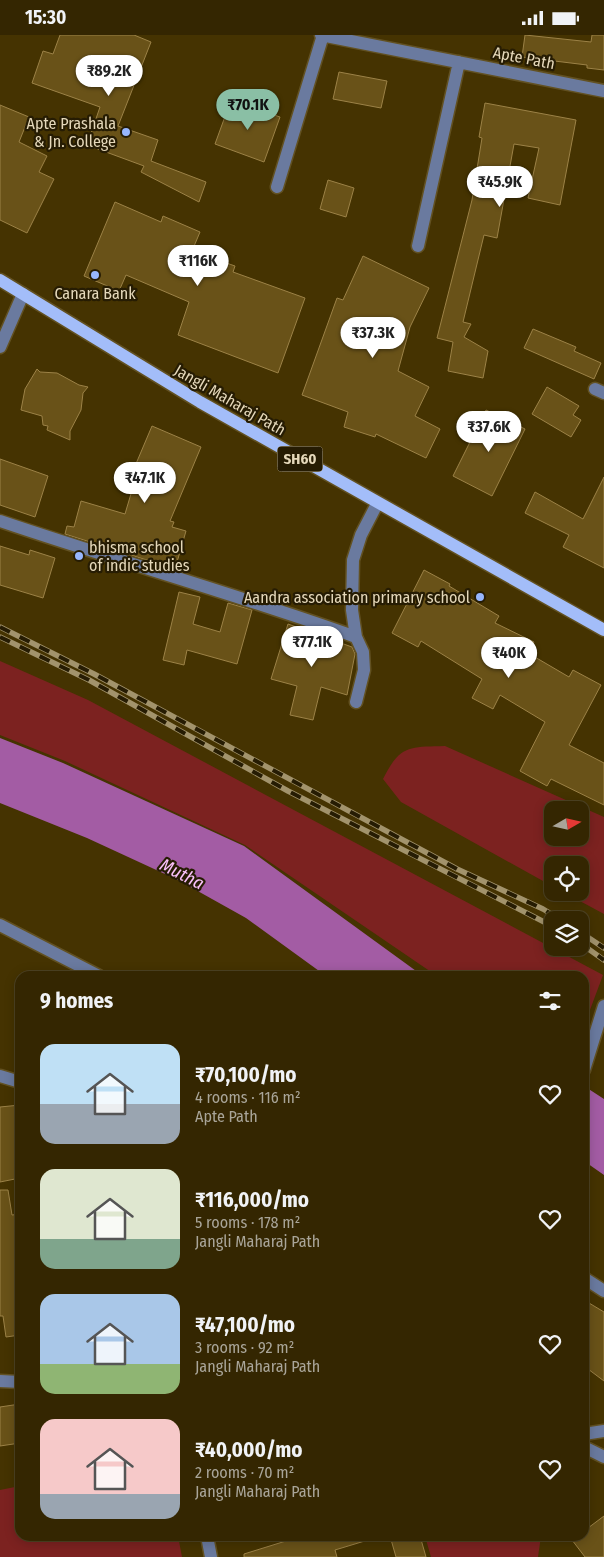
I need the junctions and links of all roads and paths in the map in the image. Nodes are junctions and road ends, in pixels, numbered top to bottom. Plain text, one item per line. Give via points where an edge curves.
1 (322, 35) edge
2 (459, 62) junction
3 (604, 91) edge
4 (277, 187) dead end
5 (418, 246) dead end
6 (0, 280) edge
7 (22, 294) junction
8 (0, 347) edge
9 (377, 504) junction
10 (0, 521) edge
11 (604, 630) edge
12 (356, 637) junction
13 (356, 702) dead end
14 (0, 925) edge
15 (89, 971) edge
16 (604, 1006) edge
17 (589, 1054) edge
18 (0, 1076) edge
19 (15, 1080) edge
20 (589, 1281) edge
21 (604, 1291) edge
22 (0, 1381) edge
23 (15, 1382) edge
24 (604, 1431) edge
25 (589, 1433) edge
26 (589, 1450) edge
27 (604, 1457) edge
28 (209, 1541) edge
29 (211, 1557) edge

1 - 2 street, Apte Path
1 - 4 street
2 - 3 street, Apte Path
2 - 5 street
6 - 7 main road, Jangli Maharaj Path / SH60
7 - 8 street
7 - 9 main road, Jangli Maharaj Path / SH60
9 - 11 main road, Jangli Maharaj Path / SH60
9 - 12 street via 353,560 352,610
10 - 12 street via 265,604
12 - 13 street via 363,652 364,670
14 - 15 street
16 - 17 street
18 - 19 street
20 - 21 street
22 - 23 street
24 - 25 street
26 - 27 street
28 - 29 street

